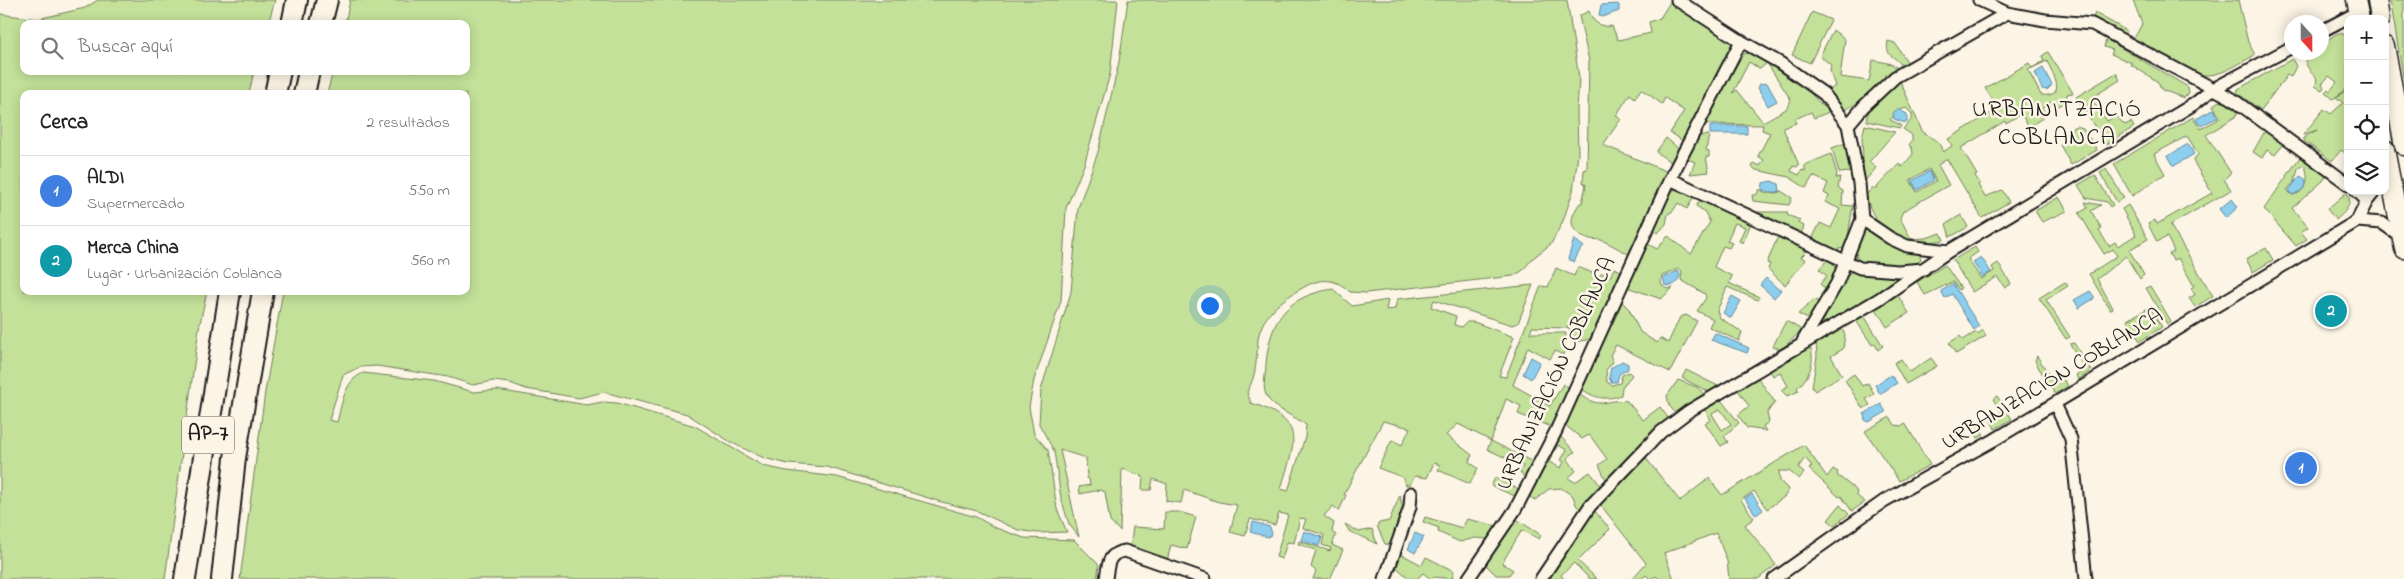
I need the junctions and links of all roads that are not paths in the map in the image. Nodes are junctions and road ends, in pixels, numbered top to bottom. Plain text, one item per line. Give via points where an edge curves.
1 (297, 0) edge
2 (327, 0) edge
3 (1677, 0) edge
4 (1979, 0) edge
5 (2377, 0) edge
6 (2358, 10) edge
7 (2007, 13) junction
8 (2379, 15) edge
9 (293, 20) edge
10 (322, 20) edge
11 (2329, 27) edge
12 (1741, 41) junction
13 (2284, 51) edge
14 (2388, 60) edge
15 (279, 75) edge
16 (308, 75) edge
17 (2213, 89) junction
18 (276, 90) edge
19 (305, 90) edge
20 (1848, 125) junction
21 (2404, 146) edge
22 (1670, 179) junction
23 (2389, 180) edge
24 (2344, 181) edge
25 (2361, 195) edge
26 (2371, 195) edge
27 (2367, 200) junction
28 (1862, 218) junction
29 (2357, 221) junction
30 (2403, 243) edge
31 (1949, 251) junction
32 (1845, 262) junction
33 (1925, 268) junction
34 (229, 295) edge
35 (262, 295) edge
36 (1802, 344) junction
37 (2055, 404) junction
38 (1410, 493) dead end
39 (185, 579) edge
40 (222, 579) edge
41 (1106, 579) edge
42 (1205, 579) edge
43 (1386, 579) edge
44 (1468, 579) edge
45 (1541, 579) edge
46 (1774, 579) edge
47 (2086, 579) edge

1 - 9 highway
2 - 10 highway
3 - 12 street
4 - 7 street
5 - 8 main road
6 - 11 street
7 - 17 street via 2092,24
7 - 20 street via 1895,77
12 - 20 street via 1824,94
12 - 22 street, URBANIZACIÓN COBLANCA
13 - 17 street
14 - 21 main road
15 - 18 highway
16 - 19 highway
17 - 24 street via 2231,98
17 - 31 street via 2194,104
20 - 28 street
22 - 32 street
22 - 44 street, URBANIZACIÓN COBLANCA via 1556,431 1515,510
23 - 30 main road
25 - 27 street
26 - 27 street
27 - 29 street
28 - 31 street via 1907,246
28 - 32 street
29 - 30 street via 2382,223
29 - 37 street, URBANIZACIÓN COBLANCA
31 - 33 street
32 - 33 street via 1879,270
32 - 36 street via 1837,283
33 - 36 street
34 - 39 highway, AP-7
35 - 40 highway, AP-7 via 235,458
36 - 45 street via 1689,411 1661,432 1590,506
37 - 46 street, URBANIZACIÓN COBLANCA via 1884,502
37 - 47 street via 2071,440
38 - 43 street via 1410,507
41 - 42 street via 1110,558 1115,552 1125,552

